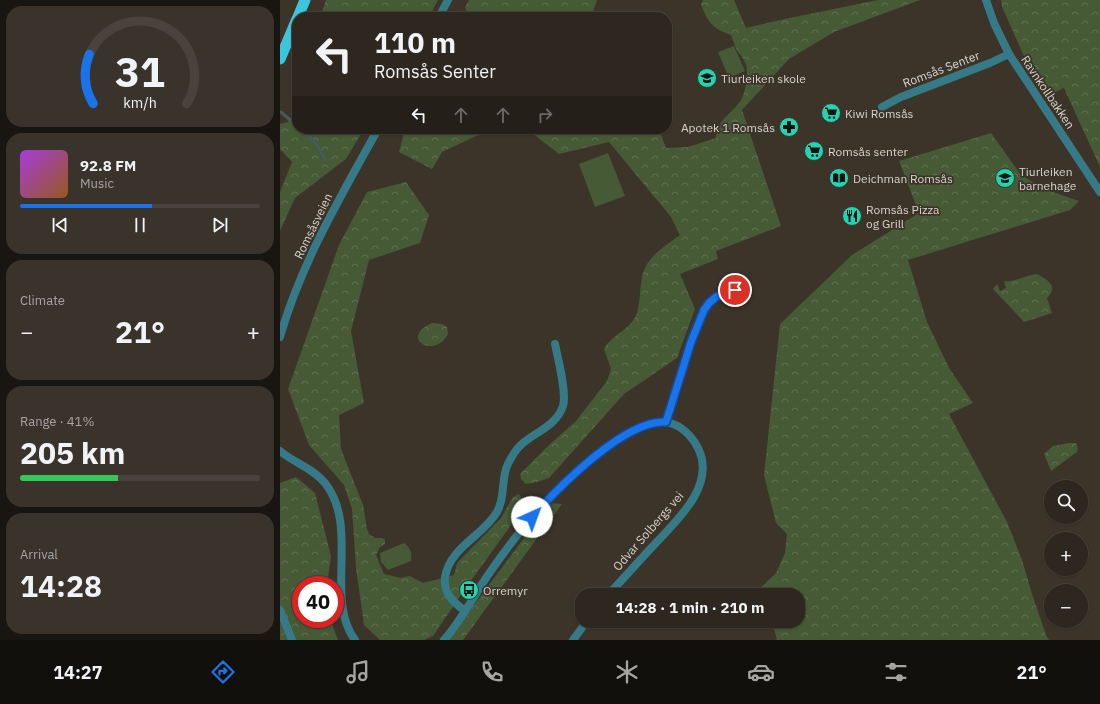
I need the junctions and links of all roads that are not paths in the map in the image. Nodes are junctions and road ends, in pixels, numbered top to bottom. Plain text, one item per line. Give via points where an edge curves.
1 (305, 0) edge
2 (448, 0) edge
3 (986, 0) edge
4 (300, 12) edge
5 (442, 12) edge
6 (292, 30) edge
7 (1009, 54) junction
8 (280, 59) edge
9 (882, 107) dead end
10 (375, 134) edge
11 (1100, 192) edge
12 (735, 290) dead end
13 (280, 337) edge
14 (555, 344) dead end
15 (666, 422) junction
16 (280, 451) edge
17 (614, 588) edge
18 (280, 610) edge
19 (465, 611) junction
20 (581, 628) edge
21 (292, 640) edge
22 (355, 640) edge
23 (444, 640) edge
24 (572, 640) edge

1 - 4 highway
2 - 5 street
3 - 7 street, Ravnkollbakken
6 - 8 highway
7 - 9 street, Romsås Senter
7 - 11 street, Ravnkollbakken
10 - 13 street, Romsåsveien via 321,235
12 - 15 street via 716,297 704,310 691,342
14 - 19 street via 564,398 562,408 551,424 517,449 505,472 498,511 456,554 447,567 445,588 452,602
15 - 17 street, Odvar Solbergs vei via 684,430 699,450 702,464 699,486 694,498 677,520
15 - 19 street via 645,425 626,434 571,477 516,536
16 - 22 street via 319,476 335,500 341,529 345,616
18 - 21 street
19 - 23 street
20 - 24 street

